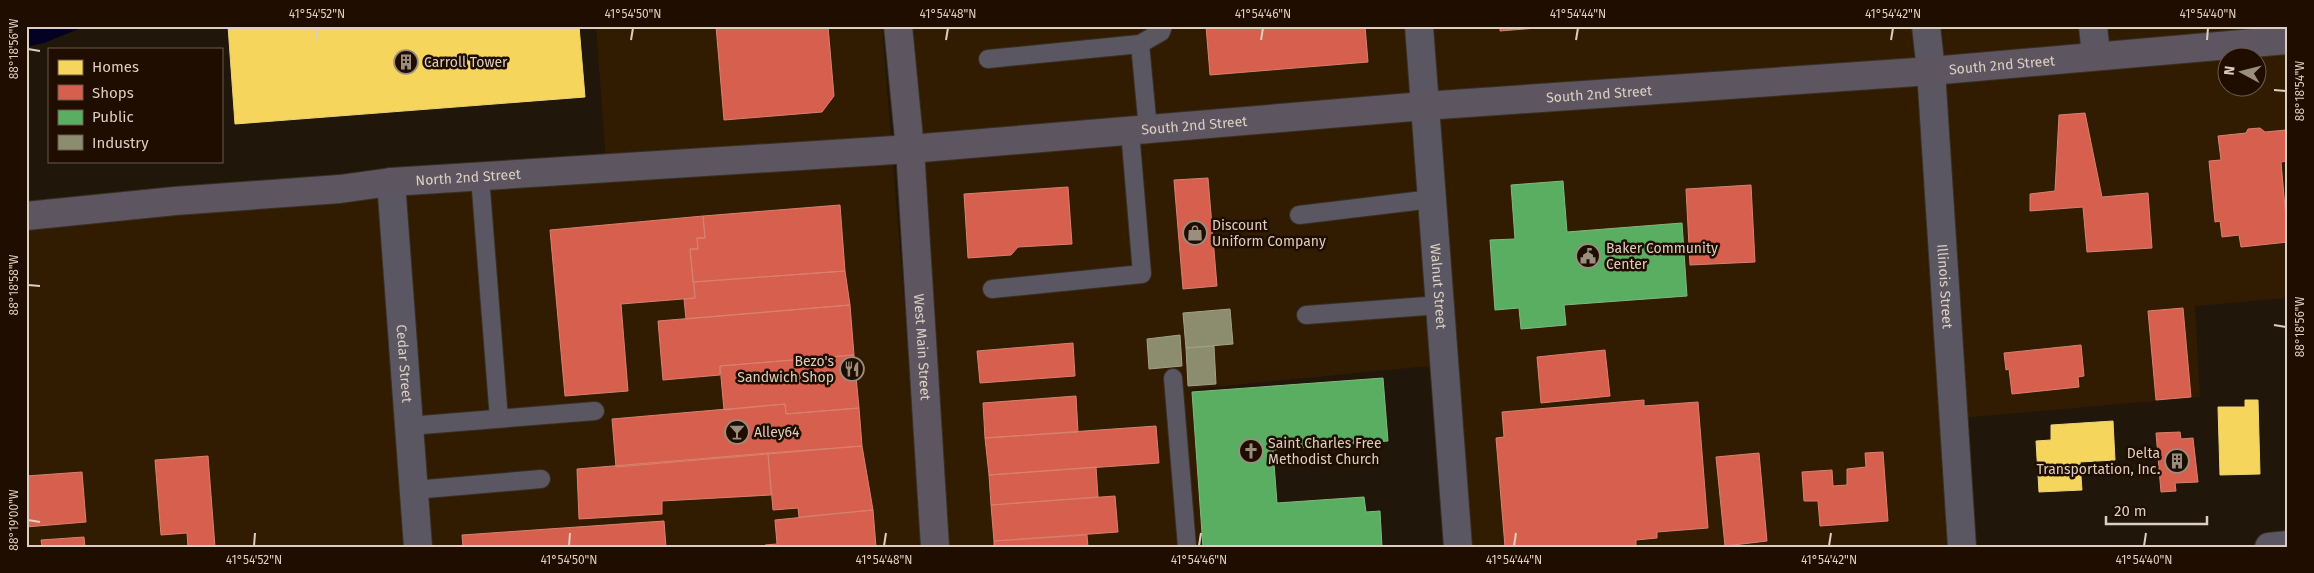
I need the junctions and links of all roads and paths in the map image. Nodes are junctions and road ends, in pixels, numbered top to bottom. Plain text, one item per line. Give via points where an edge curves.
1 (898, 26) edge
2 (1163, 26) edge
3 (1419, 26) edge
4 (1926, 26) edge
5 (2093, 26) edge
6 (2288, 40) edge
7 (1140, 44) junction
8 (2096, 56) junction
9 (988, 59) dead end
10 (1931, 70) junction
11 (1424, 106) junction
12 (1139, 130) junction
13 (910, 149) junction
14 (480, 177) junction
15 (391, 182) junction
16 (1432, 198) junction
17 (1299, 215) dead end
18 (26, 216) edge
19 (992, 289) dead end
20 (1440, 305) junction
21 (1306, 315) dead end
22 (1173, 378) dead end
23 (595, 411) dead end
24 (499, 419) junction
25 (409, 426) junction
26 (541, 479) dead end
27 (414, 490) junction
28 (2288, 545) edge
29 (418, 547) edge
30 (935, 547) edge
31 (1187, 547) edge
32 (1458, 547) edge
33 (1962, 547) edge
34 (2269, 547) edge

1 - 13 main road, West Main Street
2 - 7 lane via 1160,32
3 - 11 street, Walnut Street
4 - 10 street, Illinois Street
5 - 8 street
6 - 8 main road, South 2nd Street
7 - 9 lane
7 - 12 lane
8 - 10 main road, South 2nd Street
10 - 11 main road, South 2nd Street
10 - 33 street, Illinois Street
11 - 12 main road, South 2nd Street
11 - 16 street, Walnut Street
12 - 13 main road, South 2nd Street
12 - 19 lane via 1142,274
13 - 14 main road, North 2nd Street
13 - 30 main road, West Main Street
14 - 15 main road, North 2nd Street
14 - 24 lane
15 - 18 main road, North 2nd Street
15 - 25 street, Cedar Street
16 - 17 lane
16 - 20 street, Walnut Street
20 - 21 lane
20 - 32 street, Walnut Street
22 - 31 lane
23 - 24 lane
24 - 25 lane
25 - 27 street, Cedar Street
26 - 27 lane
27 - 29 street, Cedar Street
28 - 34 street

